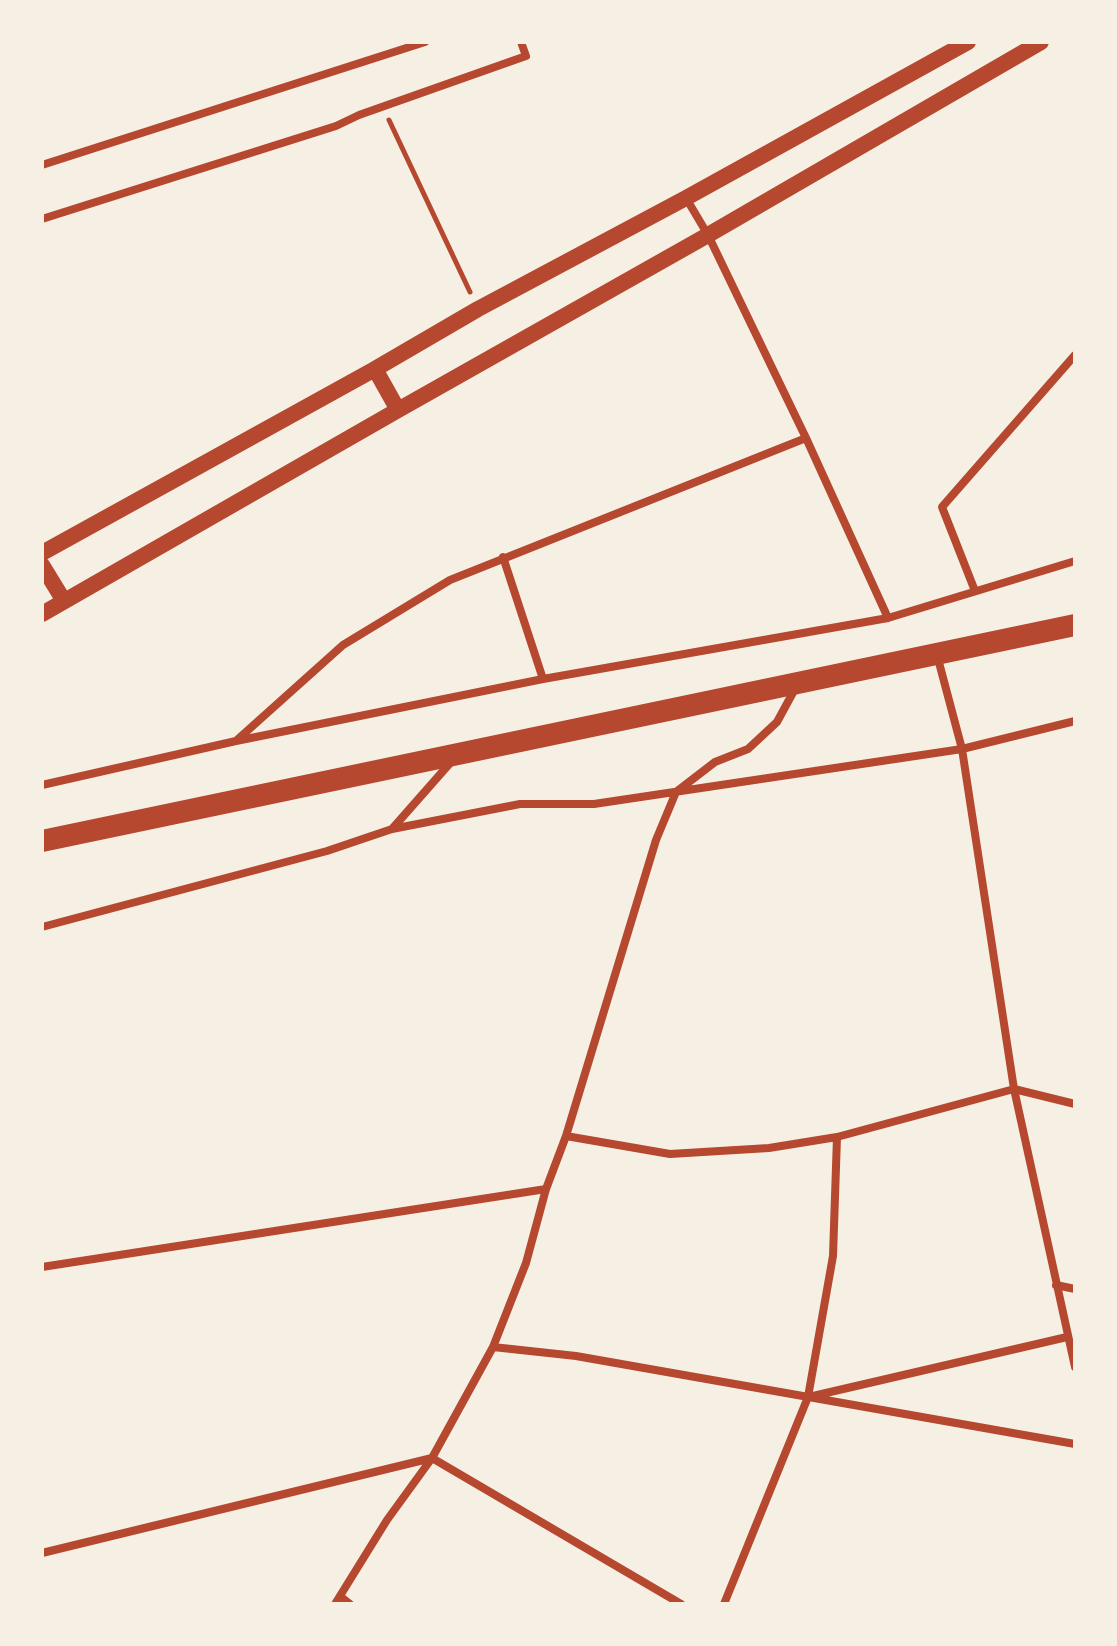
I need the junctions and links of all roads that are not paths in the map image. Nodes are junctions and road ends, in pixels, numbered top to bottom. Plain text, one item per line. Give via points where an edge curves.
1 (425, 42) edge
2 (521, 42) edge
3 (968, 42) edge
4 (1041, 42) edge
5 (42, 165) edge
6 (686, 198) junction
7 (42, 219) edge
8 (708, 235) junction
9 (1075, 355) edge
10 (375, 369) junction
11 (398, 410) junction
12 (806, 438) junction
13 (42, 553) edge
14 (503, 557) junction
15 (1075, 561) edge
16 (42, 565) edge
17 (975, 591) junction
18 (64, 601) junction
19 (42, 614) edge
20 (888, 618) junction
21 (1075, 625) edge
22 (937, 654) junction
23 (543, 679) junction
24 (798, 683) junction
25 (1075, 721) edge
26 (236, 741) junction
27 (962, 749) junction
28 (459, 753) junction
29 (42, 785) edge
30 (676, 792) junction
31 (392, 829) junction
32 (42, 841) edge
33 (42, 927) edge
34 (1014, 1089) junction
35 (1075, 1104) edge
36 (566, 1136) junction
37 (837, 1137) junction
38 (546, 1189) junction
39 (42, 1267) edge
40 (1056, 1285) junction
41 (1075, 1289) edge
42 (1067, 1337) junction
43 (493, 1347) junction
44 (1075, 1367) edge
45 (808, 1397) junction
46 (1075, 1444) edge
47 (432, 1458) junction
48 (42, 1553) edge
49 (337, 1600) edge
50 (350, 1604) edge
51 (681, 1604) edge
52 (724, 1604) edge

1 - 5 street
2 - 7 street via 526,56 322,130
3 - 6 main road
4 - 8 main road
6 - 8 street
6 - 10 main road
8 - 11 main road
8 - 12 street
9 - 17 street via 942,507
10 - 11 main road
10 - 13 main road
11 - 18 main road
12 - 14 street
12 - 20 street
14 - 23 street
14 - 26 street via 450,580 343,645
15 - 17 street
16 - 18 main road
17 - 20 street
18 - 19 main road
20 - 23 street
21 - 22 highway
22 - 24 highway
22 - 27 street
23 - 26 street
24 - 28 highway
24 - 30 street via 777,722 748,749 715,762
25 - 27 street
26 - 29 street
27 - 30 street
27 - 34 street
28 - 31 street
28 - 32 highway
30 - 31 street via 594,804 520,804
30 - 36 street via 656,840
31 - 33 street
34 - 35 street
34 - 37 street
34 - 40 street
36 - 37 street via 670,1154 769,1148
36 - 38 street
37 - 45 street via 833,1256
38 - 39 street
38 - 43 street via 526,1263
40 - 41 street
40 - 42 street
42 - 44 street
42 - 45 street
43 - 45 street via 576,1356
43 - 47 street
45 - 46 street
45 - 52 street
47 - 48 street
47 - 49 street
47 - 51 street
49 - 50 street

